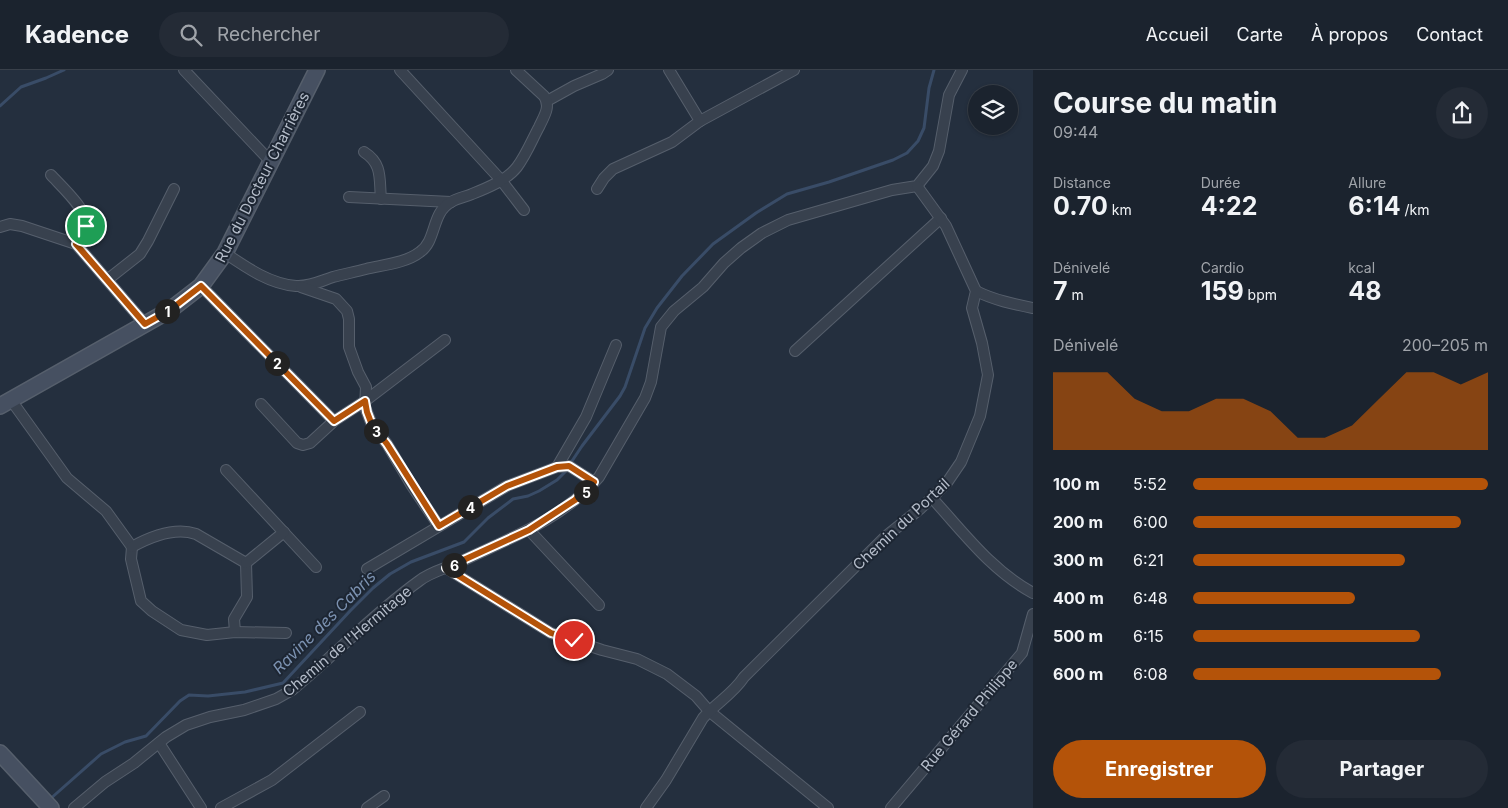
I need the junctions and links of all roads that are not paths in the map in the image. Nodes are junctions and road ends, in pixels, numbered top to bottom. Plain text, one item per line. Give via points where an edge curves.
1 (184, 70) edge
2 (317, 70) edge
3 (400, 70) edge
4 (516, 70) edge
5 (608, 70) edge
6 (670, 70) edge
7 (794, 70) edge
8 (962, 70) edge
9 (547, 101) junction
10 (700, 121) junction
11 (364, 152) dead end
12 (271, 162) junction
13 (51, 175) dead end
14 (502, 180) junction
15 (918, 186) junction
16 (174, 189) dead end
17 (597, 189) dead end
18 (349, 197) dead end
19 (381, 199) junction
20 (451, 202) junction
21 (524, 210) dead end
22 (941, 218) junction
23 (0, 227) edge
24 (76, 244) junction
25 (225, 253) junction
26 (107, 280) junction
27 (201, 286) junction
28 (298, 286) junction
29 (976, 291) junction
30 (1033, 308) edge
31 (145, 324) junction
32 (445, 340) dead end
33 (616, 345) dead end
34 (795, 351) dead end
35 (365, 401) junction
36 (6, 403) edge
37 (261, 404) dead end
38 (334, 421) junction
39 (557, 467) junction
40 (226, 470) dead end
41 (594, 482) junction
42 (932, 498) junction
43 (439, 526) junction
44 (529, 530) junction
45 (284, 532) junction
46 (132, 547) junction
47 (246, 563) junction
48 (316, 567) dead end
49 (446, 568) junction
50 (367, 569) dead end
51 (1033, 593) edge
52 (599, 605) dead end
53 (1033, 614) edge
54 (235, 632) junction
55 (286, 633) dead end
56 (709, 711) junction
57 (360, 712) dead end
58 (159, 743) junction
59 (0, 753) edge
60 (0, 765) edge
61 (28, 789) junction
62 (384, 796) dead end
63 (41, 808) edge
64 (51, 808) edge
65 (74, 808) edge
66 (201, 808) edge
67 (221, 808) edge
68 (367, 808) edge
69 (646, 808) edge
70 (828, 808) edge
71 (891, 808) edge

1 - 12 street
2 - 12 street, Rue du Docteur Charrières
3 - 14 street
4 - 9 street
5 - 9 street
6 - 10 street
7 - 10 street
8 - 15 street via 950,95 939,151 933,166
9 - 14 street via 545,116 520,161
10 - 17 street via 672,142 614,170
11 - 19 street via 379,168
12 - 25 street, Rue du Docteur Charrières
13 - 24 street via 84,212 86,226
14 - 20 street
14 - 21 street
15 - 22 street
15 - 41 street, Chemin de l'Hermitage via 892,190 788,220 762,233 724,263 661,327 645,398
16 - 26 street via 140,254
18 - 19 street
19 - 20 street
20 - 28 street via 435,221 427,246 412,257
22 - 29 street
22 - 34 street
23 - 24 street via 10,224 22,226
24 - 26 street
25 - 27 street, Rue du Docteur Charrières
25 - 28 street via 276,282
26 - 31 street
27 - 31 street, Rue du Docteur Charrières
27 - 38 street
28 - 35 street via 336,299 347,311 349,347 366,387
29 - 30 street
29 - 42 street, Chemin du Portail via 972,308 988,375 980,416 961,462
31 - 36 street, Rue du Docteur Charrières
32 - 35 street
33 - 39 street via 586,416
35 - 38 street
35 - 43 street via 372,425
36 - 46 street via 67,478 106,511
37 - 38 street via 297,443 303,445 310,444
39 - 41 street via 569,466
39 - 43 street via 507,486
40 - 45 street
41 - 44 street, Chemin de l'Hermitage via 575,500
42 - 51 street via 991,564 1014,583
42 - 56 street, Chemin du Portail via 885,537 744,677 736,689
43 - 50 street
44 - 49 street, Chemin de l'Hermitage
44 - 52 street
45 - 47 street
45 - 48 street
46 - 47 street via 188,531
46 - 54 street via 130,559 141,601 152,611 182,630 207,635
47 - 54 street via 248,597 234,619
49 - 56 street via 551,633 637,659 667,674 696,696
49 - 58 street, Chemin de l'Hermitage via 420,580 399,595 292,690 244,710 186,725
53 - 71 street, Rue Gérard Philippe via 1022,653
54 - 55 street
56 - 69 street, Chemin du Portail
56 - 70 street
57 - 67 street via 272,780
58 - 65 street, Chemin de l'Hermitage
58 - 66 street
59 - 61 street
60 - 61 street
61 - 63 street
61 - 64 street
62 - 68 street

